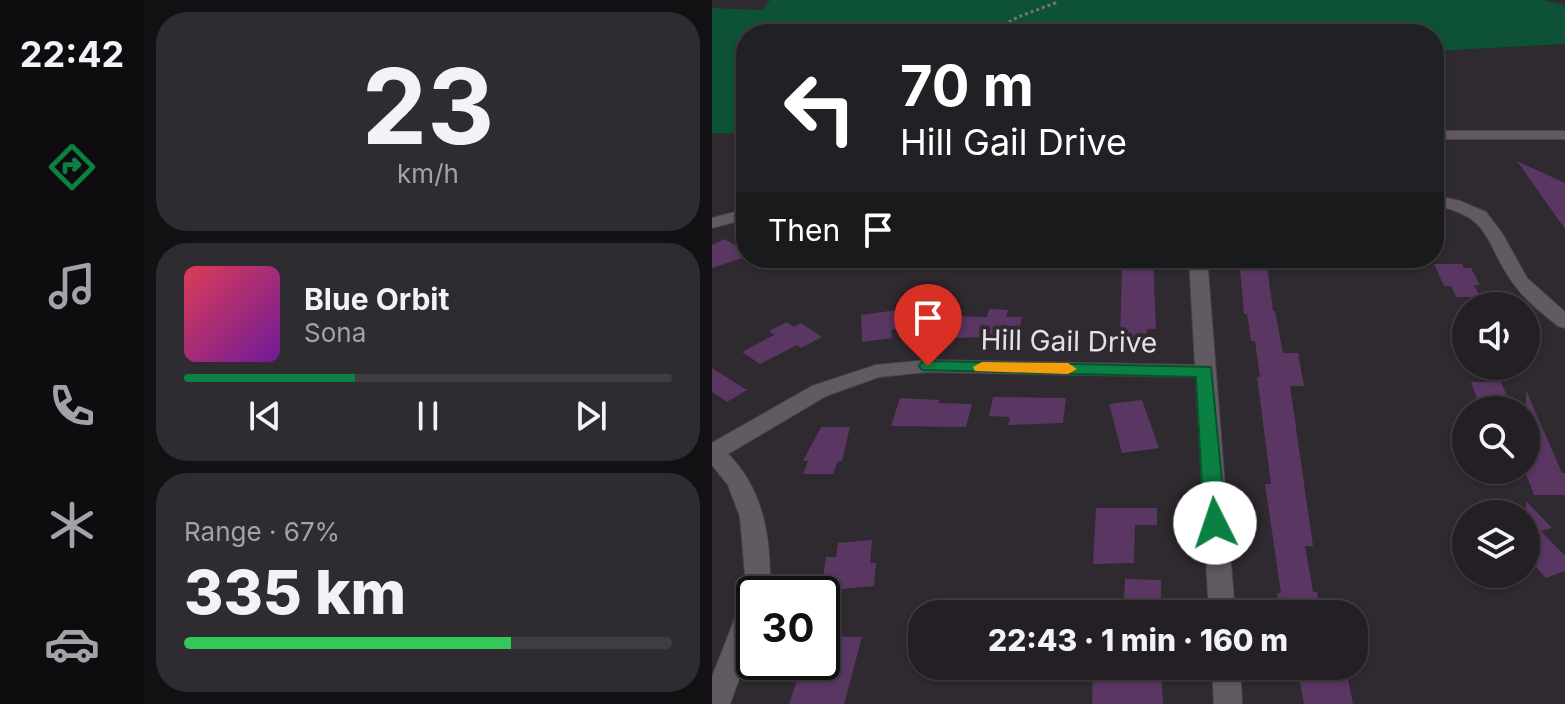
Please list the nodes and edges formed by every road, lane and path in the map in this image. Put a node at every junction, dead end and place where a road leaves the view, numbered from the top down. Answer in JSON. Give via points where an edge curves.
{"nodes":[{"id":1,"x":1054,"y":0,"type":"edge"},
{"id":2,"x":1006,"y":24,"type":"edge"},
{"id":3,"x":1444,"y":135,"type":"edge"},
{"id":4,"x":1565,"y":135,"type":"edge"},
{"id":5,"x":1444,"y":201,"type":"edge"},
{"id":6,"x":736,"y":217,"type":"edge"},
{"id":7,"x":712,"y":223,"type":"edge"},
{"id":8,"x":1199,"y":268,"type":"edge"},
{"id":9,"x":1565,"y":322,"type":"edge"},
{"id":10,"x":1205,"y":371,"type":"junction"},
{"id":11,"x":712,"y":453,"type":"edge"},
{"id":12,"x":757,"y":576,"type":"edge"},
{"id":13,"x":1221,"y":600,"type":"edge"},
{"id":14,"x":736,"y":650,"type":"edge"},
{"id":15,"x":1227,"y":680,"type":"edge"},
{"id":16,"x":716,"y":704,"type":"edge"},
{"id":17,"x":1228,"y":704,"type":"edge"}],
"edges":[{"from":1,"to":2,"type":"path"},
{"from":3,"to":4,"type":"street"},
{"from":5,"to":9,"type":"street","via":[[1474,204],[1530,294]]},
{"from":6,"to":7,"type":"street"},
{"from":8,"to":10,"type":"street"},
{"from":10,"to":11,"type":"street","name":"Hill Gail Drive","via":[[928,366],[876,371],[819,391]]},
{"from":10,"to":13,"type":"street"},
{"from":11,"to":12,"type":"street","via":[[744,491],[755,518]]},
{"from":14,"to":16,"type":"street"},
{"from":15,"to":17,"type":"street"}]}
